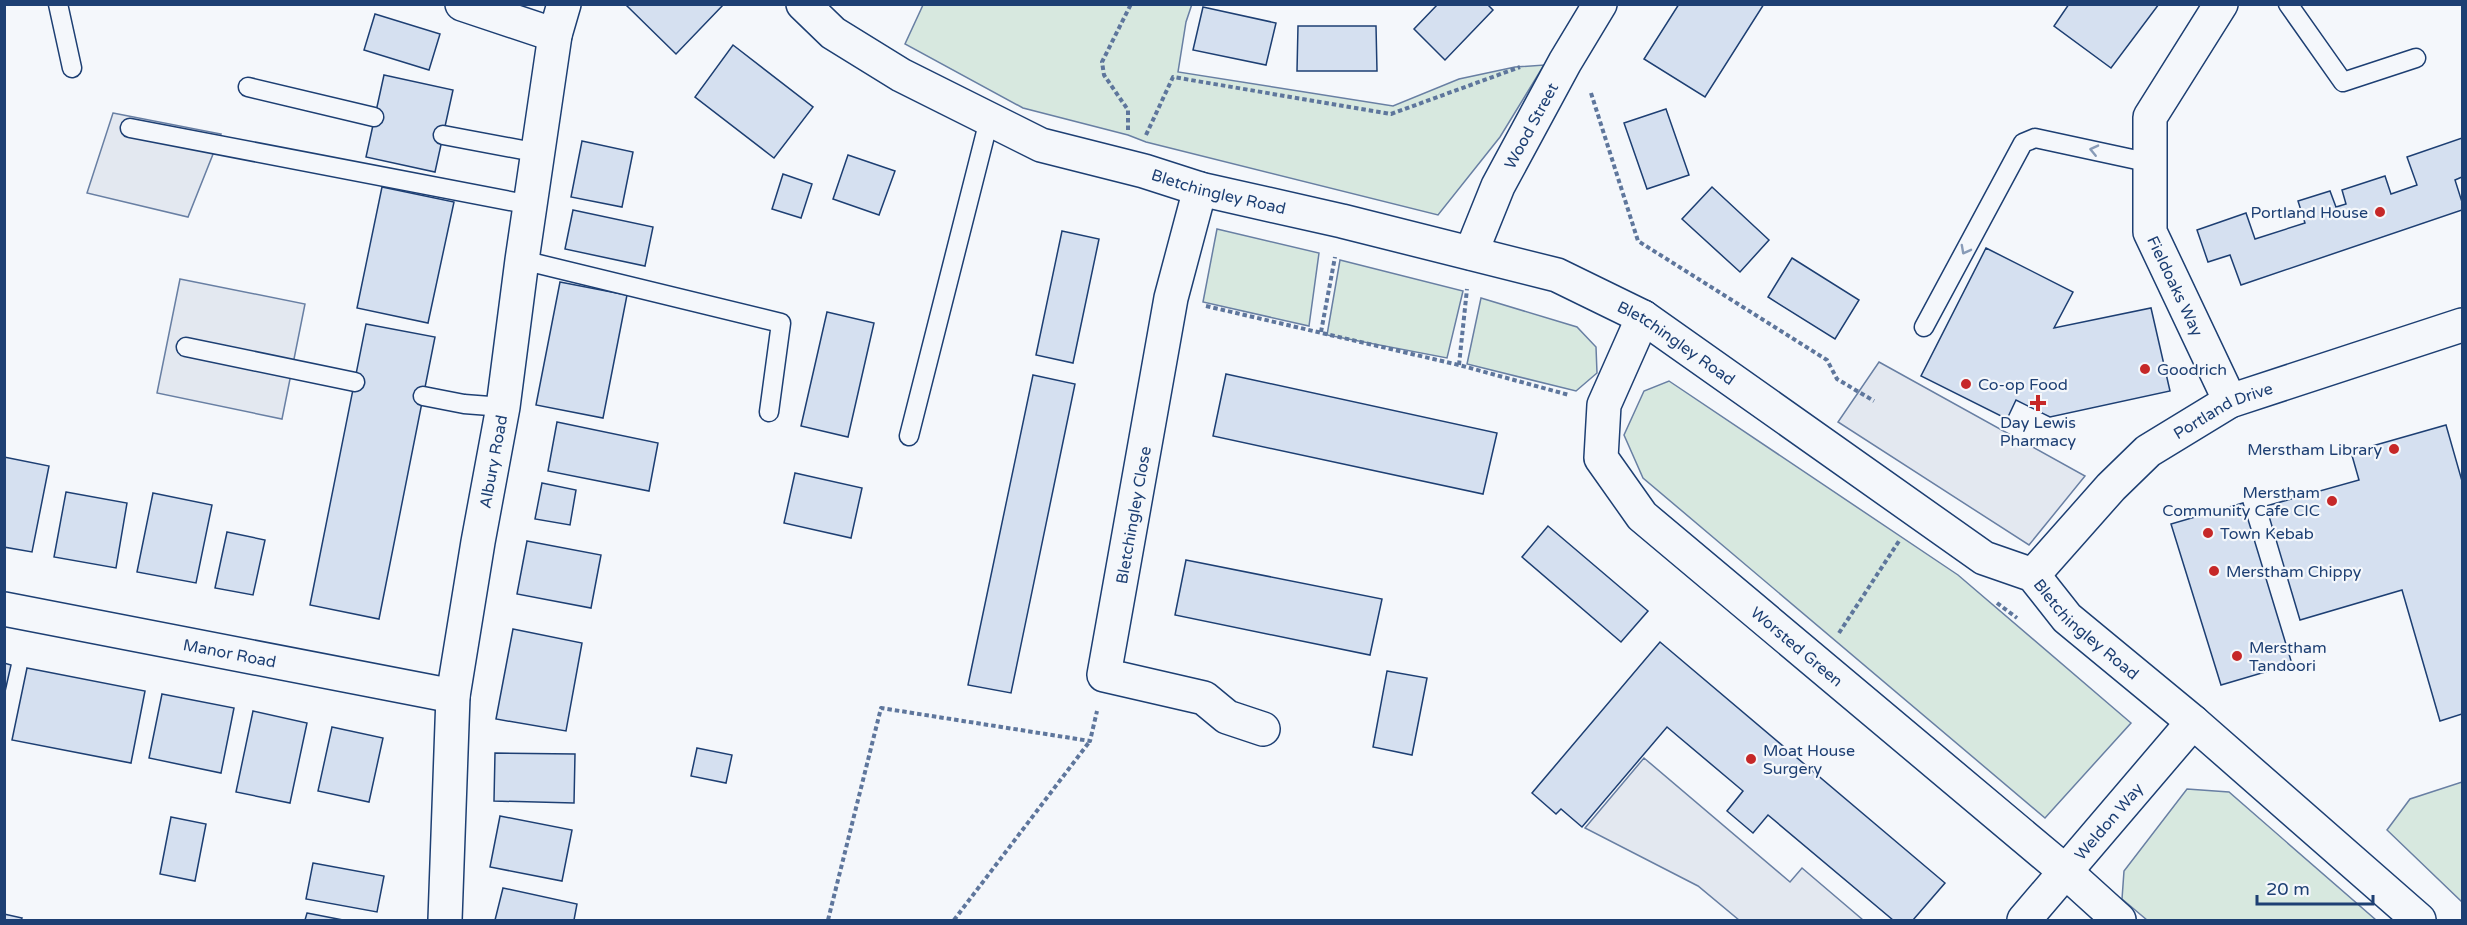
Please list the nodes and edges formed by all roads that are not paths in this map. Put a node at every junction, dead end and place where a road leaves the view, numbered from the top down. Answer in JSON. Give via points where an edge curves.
{"nodes":[{"id":1,"x":58,"y":4,"type":"edge"},
{"id":2,"x":462,"y":4,"type":"edge"},
{"id":3,"x":564,"y":4,"type":"edge"},
{"id":4,"x":803,"y":4,"type":"edge"},
{"id":5,"x":1600,"y":4,"type":"edge"},
{"id":6,"x":2221,"y":4,"type":"edge"},
{"id":7,"x":2288,"y":4,"type":"edge"},
{"id":8,"x":555,"y":35,"type":"junction"},
{"id":9,"x":2416,"y":58,"type":"dead end"},
{"id":10,"x":72,"y":68,"type":"dead end"},
{"id":11,"x":248,"y":87,"type":"dead end"},
{"id":12,"x":374,"y":117,"type":"dead end"},
{"id":13,"x":989,"y":120,"type":"junction"},
{"id":14,"x":130,"y":128,"type":"dead end"},
{"id":15,"x":443,"y":135,"type":"dead end"},
{"id":16,"x":539,"y":153,"type":"junction"},
{"id":17,"x":2151,"y":163,"type":"junction"},
{"id":18,"x":1200,"y":189,"type":"junction"},
{"id":19,"x":531,"y":205,"type":"junction"},
{"id":20,"x":1471,"y":253,"type":"junction"},
{"id":21,"x":522,"y":260,"type":"junction"},
{"id":22,"x":1643,"y":317,"type":"junction"},
{"id":23,"x":2463,"y":326,"type":"edge"},
{"id":24,"x":1924,"y":327,"type":"dead end"},
{"id":25,"x":186,"y":347,"type":"dead end"},
{"id":26,"x":355,"y":382,"type":"dead end"},
{"id":27,"x":423,"y":396,"type":"dead end"},
{"id":28,"x":2230,"y":401,"type":"junction"},
{"id":29,"x":503,"y":407,"type":"junction"},
{"id":30,"x":769,"y":412,"type":"dead end"},
{"id":31,"x":909,"y":436,"type":"dead end"},
{"id":32,"x":2033,"y":575,"type":"junction"},
{"id":33,"x":4,"y":609,"type":"edge"},
{"id":34,"x":453,"y":696,"type":"junction"},
{"id":35,"x":2193,"y":722,"type":"junction"},
{"id":36,"x":1263,"y":729,"type":"dead end"},
{"id":37,"x":2066,"y":872,"type":"junction"},
{"id":38,"x":445,"y":921,"type":"edge"},
{"id":39,"x":2024,"y":921,"type":"edge"},
{"id":40,"x":2119,"y":921,"type":"edge"},
{"id":41,"x":2419,"y":921,"type":"edge"}],
"edges":[{"from":1,"to":10,"type":"lane"},
{"from":2,"to":8,"type":"street"},
{"from":3,"to":8,"type":"street","name":"Albury Road"},
{"from":4,"to":13,"type":"street","name":"Bletchingley Road","via":[[833,33]]},
{"from":5,"to":20,"type":"street","name":"Wood Street","via":[[1498,186]]},
{"from":6,"to":17,"type":"street","name":"Fieldoaks Way","via":[[2150,117]]},
{"from":7,"to":9,"type":"lane","via":[[2343,82]]},
{"from":8,"to":16,"type":"street","name":"Albury Road"},
{"from":11,"to":12,"type":"lane"},
{"from":13,"to":18,"type":"street","name":"Bletchingley Road","via":[[1041,145]]},
{"from":13,"to":31,"type":"lane"},
{"from":14,"to":19,"type":"lane"},
{"from":15,"to":16,"type":"lane"},
{"from":16,"to":19,"type":"street","name":"Albury Road"},
{"from":17,"to":24,"type":"lane","one_way":true,"via":[[2035,138],[2024,143]]},
{"from":17,"to":28,"type":"street","name":"Fieldoaks Way","via":[[2150,232]]},
{"from":18,"to":20,"type":"street","name":"Bletchingley Road"},
{"from":18,"to":36,"type":"street","name":"Bletchingley Close","via":[[1171,298],[1104,675],[1204,698],[1227,717]]},
{"from":19,"to":21,"type":"street","name":"Albury Road"},
{"from":20,"to":22,"type":"street","name":"Bletchingley Road","via":[[1557,275]]},
{"from":21,"to":29,"type":"street","name":"Albury Road"},
{"from":21,"to":30,"type":"lane","via":[[781,323]]},
{"from":22,"to":32,"type":"street","name":"Bletchingley Road","via":[[1984,558]]},
{"from":22,"to":37,"type":"street","name":"Worsted Green","via":[[1604,405],[1601,458],[1642,516]]},
{"from":23,"to":28,"type":"street","name":"Portland Drive"},
{"from":25,"to":26,"type":"lane"},
{"from":27,"to":29,"type":"lane"},
{"from":28,"to":32,"type":"street","name":"Portland Drive","via":[[2148,451]]},
{"from":29,"to":34,"type":"street","name":"Albury Road"},
{"from":32,"to":35,"type":"street","name":"Bletchingley Road","via":[[2067,618]]},
{"from":33,"to":34,"type":"street","name":"Manor Road"},
{"from":34,"to":38,"type":"street","name":"Albury Road"},
{"from":35,"to":37,"type":"street","name":"Weldon Way"},
{"from":35,"to":41,"type":"street","name":"Bletchingley Road"},
{"from":37,"to":39,"type":"street","name":"Weldon Way"},
{"from":37,"to":40,"type":"street","name":"Worsted Green"}]}
